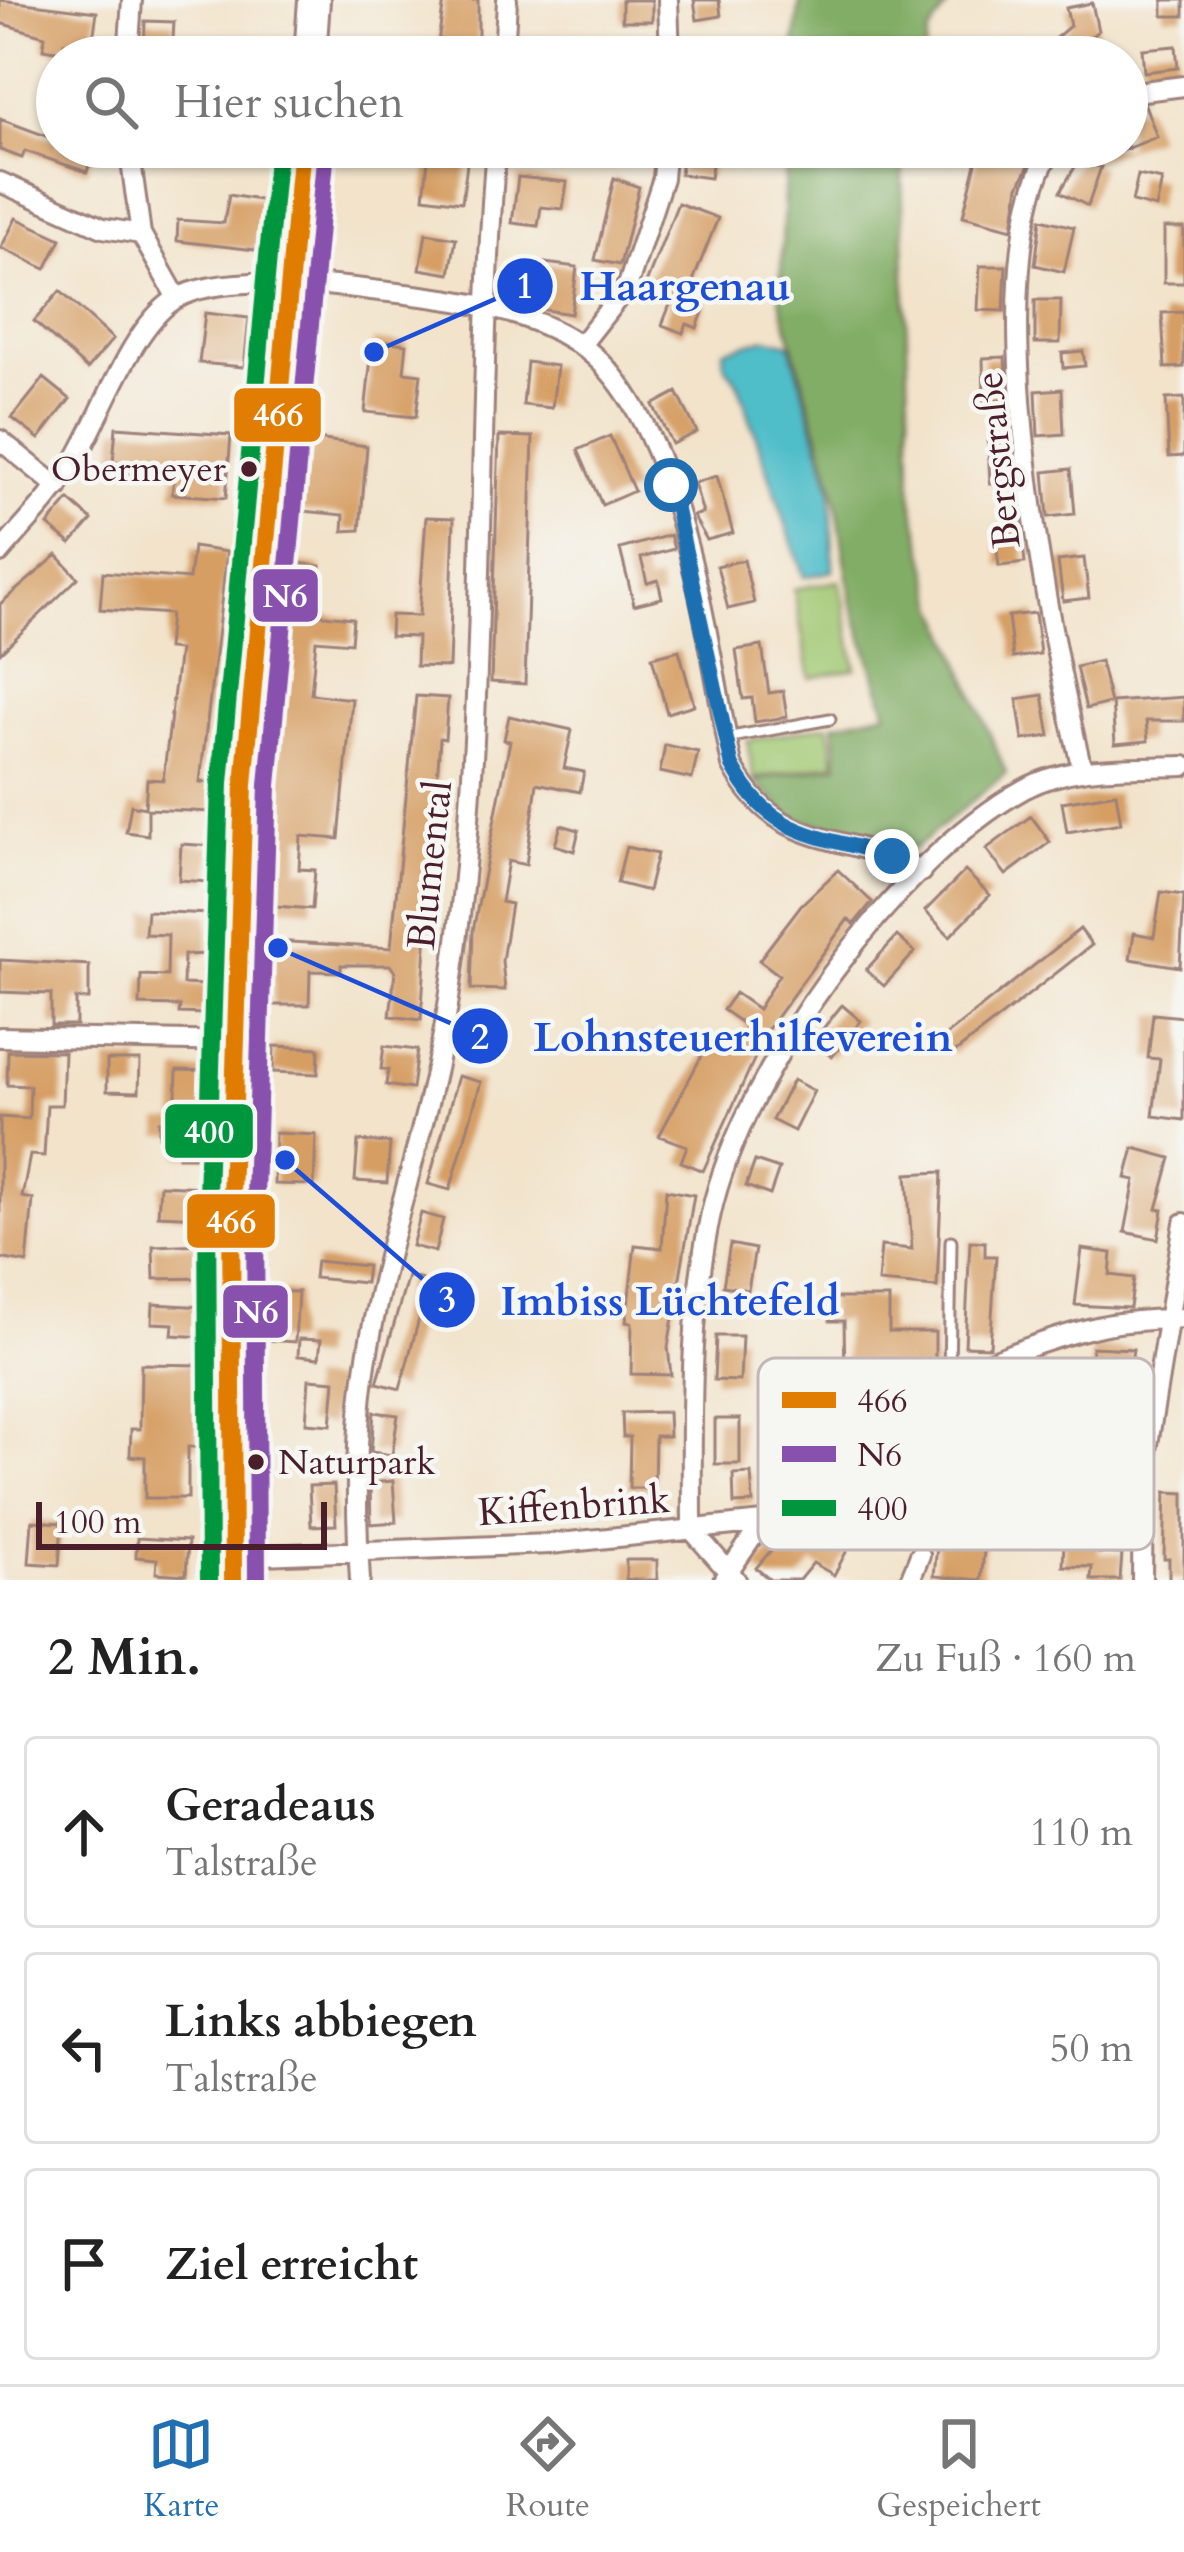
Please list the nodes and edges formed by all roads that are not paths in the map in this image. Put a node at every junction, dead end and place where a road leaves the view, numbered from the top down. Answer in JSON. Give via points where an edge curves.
{"nodes":[{"id":1,"x":132,"y":0,"type":"edge"},
{"id":2,"x":314,"y":0,"type":"edge"},
{"id":3,"x":507,"y":0,"type":"edge"},
{"id":4,"x":668,"y":0,"type":"edge"},
{"id":5,"x":129,"y":36,"type":"edge"},
{"id":6,"x":311,"y":36,"type":"edge"},
{"id":7,"x":505,"y":36,"type":"edge"},
{"id":8,"x":669,"y":36,"type":"edge"},
{"id":9,"x":1184,"y":86,"type":"edge"},
{"id":10,"x":1148,"y":91,"type":"edge"},
{"id":11,"x":132,"y":168,"type":"edge"},
{"id":12,"x":300,"y":168,"type":"edge"},
{"id":13,"x":494,"y":168,"type":"edge"},
{"id":14,"x":664,"y":168,"type":"edge"},
{"id":15,"x":1046,"y":168,"type":"edge"},
{"id":16,"x":0,"y":182,"type":"edge"},
{"id":17,"x":141,"y":234,"type":"junction"},
{"id":18,"x":291,"y":280,"type":"junction"},
{"id":19,"x":177,"y":298,"type":"junction"},
{"id":20,"x":483,"y":304,"type":"junction"},
{"id":21,"x":581,"y":345,"type":"junction"},
{"id":22,"x":0,"y":440,"type":"edge"},
{"id":23,"x":58,"y":487,"type":"junction"},
{"id":24,"x":0,"y":553,"type":"edge"},
{"id":25,"x":830,"y":719,"type":"dead end"},
{"id":26,"x":726,"y":738,"type":"junction"},
{"id":27,"x":1184,"y":766,"type":"edge"},
{"id":28,"x":1082,"y":769,"type":"junction"},
{"id":29,"x":921,"y":872,"type":"junction"},
{"id":30,"x":0,"y":1037,"type":"edge"},
{"id":31,"x":237,"y":1042,"type":"junction"},
{"id":32,"x":1184,"y":1223,"type":"edge"},
{"id":33,"x":952,"y":1241,"type":"dead end"},
{"id":34,"x":1176,"y":1319,"type":"edge"},
{"id":35,"x":950,"y":1358,"type":"edge"},
{"id":36,"x":1013,"y":1358,"type":"edge"},
{"id":37,"x":1154,"y":1423,"type":"edge"},
{"id":38,"x":758,"y":1523,"type":"edge"},
{"id":39,"x":692,"y":1530,"type":"junction"},
{"id":40,"x":758,"y":1530,"type":"edge"},
{"id":41,"x":1142,"y":1550,"type":"edge"},
{"id":42,"x":358,"y":1551,"type":"junction"},
{"id":43,"x":920,"y":1555,"type":"dead end"},
{"id":44,"x":233,"y":1568,"type":"edge"},
{"id":45,"x":730,"y":1578,"type":"edge"},
{"id":46,"x":360,"y":1580,"type":"edge"},
{"id":47,"x":910,"y":1580,"type":"edge"},
{"id":48,"x":1142,"y":1580,"type":"edge"}],
"edges":[{"from":1,"to":5,"type":"street"},
{"from":2,"to":6,"type":"main road"},
{"from":3,"to":7,"type":"street"},
{"from":4,"to":8,"type":"street"},
{"from":9,"to":10,"type":"street"},
{"from":11,"to":17,"type":"street"},
{"from":12,"to":18,"type":"main road"},
{"from":13,"to":20,"type":"street","name":"Blumental"},
{"from":14,"to":21,"type":"street","via":[[628,285]]},
{"from":15,"to":28,"type":"street","name":"Bergstraße","via":[[1018,252],[1021,397],[1049,633]]},
{"from":16,"to":17,"type":"street","via":[[103,228]]},
{"from":17,"to":19,"type":"street"},
{"from":18,"to":19,"type":"street"},
{"from":18,"to":20,"type":"street"},
{"from":18,"to":31,"type":"main road","via":[[254,628]]},
{"from":19,"to":23,"type":"street","via":[[142,319]]},
{"from":20,"to":21,"type":"street"},
{"from":20,"to":42,"type":"street","name":"Blumental","via":[[476,749],[449,999],[367,1359],[356,1449]]},
{"from":21,"to":26,"type":"street","via":[[648,430],[671,485]]},
{"from":22,"to":23,"type":"street"},
{"from":23,"to":24,"type":"street"},
{"from":25,"to":26,"type":"lane"},
{"from":26,"to":29,"type":"street","via":[[748,796],[778,824]]},
{"from":27,"to":28,"type":"street","name":"Kiffenbrink"},
{"from":28,"to":29,"type":"street","name":"Kiffenbrink","via":[[1026,788]]},
{"from":29,"to":39,"type":"street","name":"Kiffenbrink","via":[[801,1016],[765,1072],[728,1156],[695,1310]]},
{"from":30,"to":31,"type":"street"},
{"from":31,"to":44,"type":"main road"},
{"from":32,"to":34,"type":"street"},
{"from":33,"to":35,"type":"lane"},
{"from":34,"to":36,"type":"street","via":[[1082,1331]]},
{"from":34,"to":37,"type":"street"},
{"from":38,"to":39,"type":"street"},
{"from":39,"to":42,"type":"street","name":"Kiffenbrink"},
{"from":39,"to":45,"type":"street"},
{"from":40,"to":45,"type":"street"},
{"from":41,"to":48,"type":"street"},
{"from":42,"to":44,"type":"street","name":"Kiffenbrink"},
{"from":42,"to":46,"type":"street","name":"Blumental"},
{"from":43,"to":47,"type":"street"}]}
